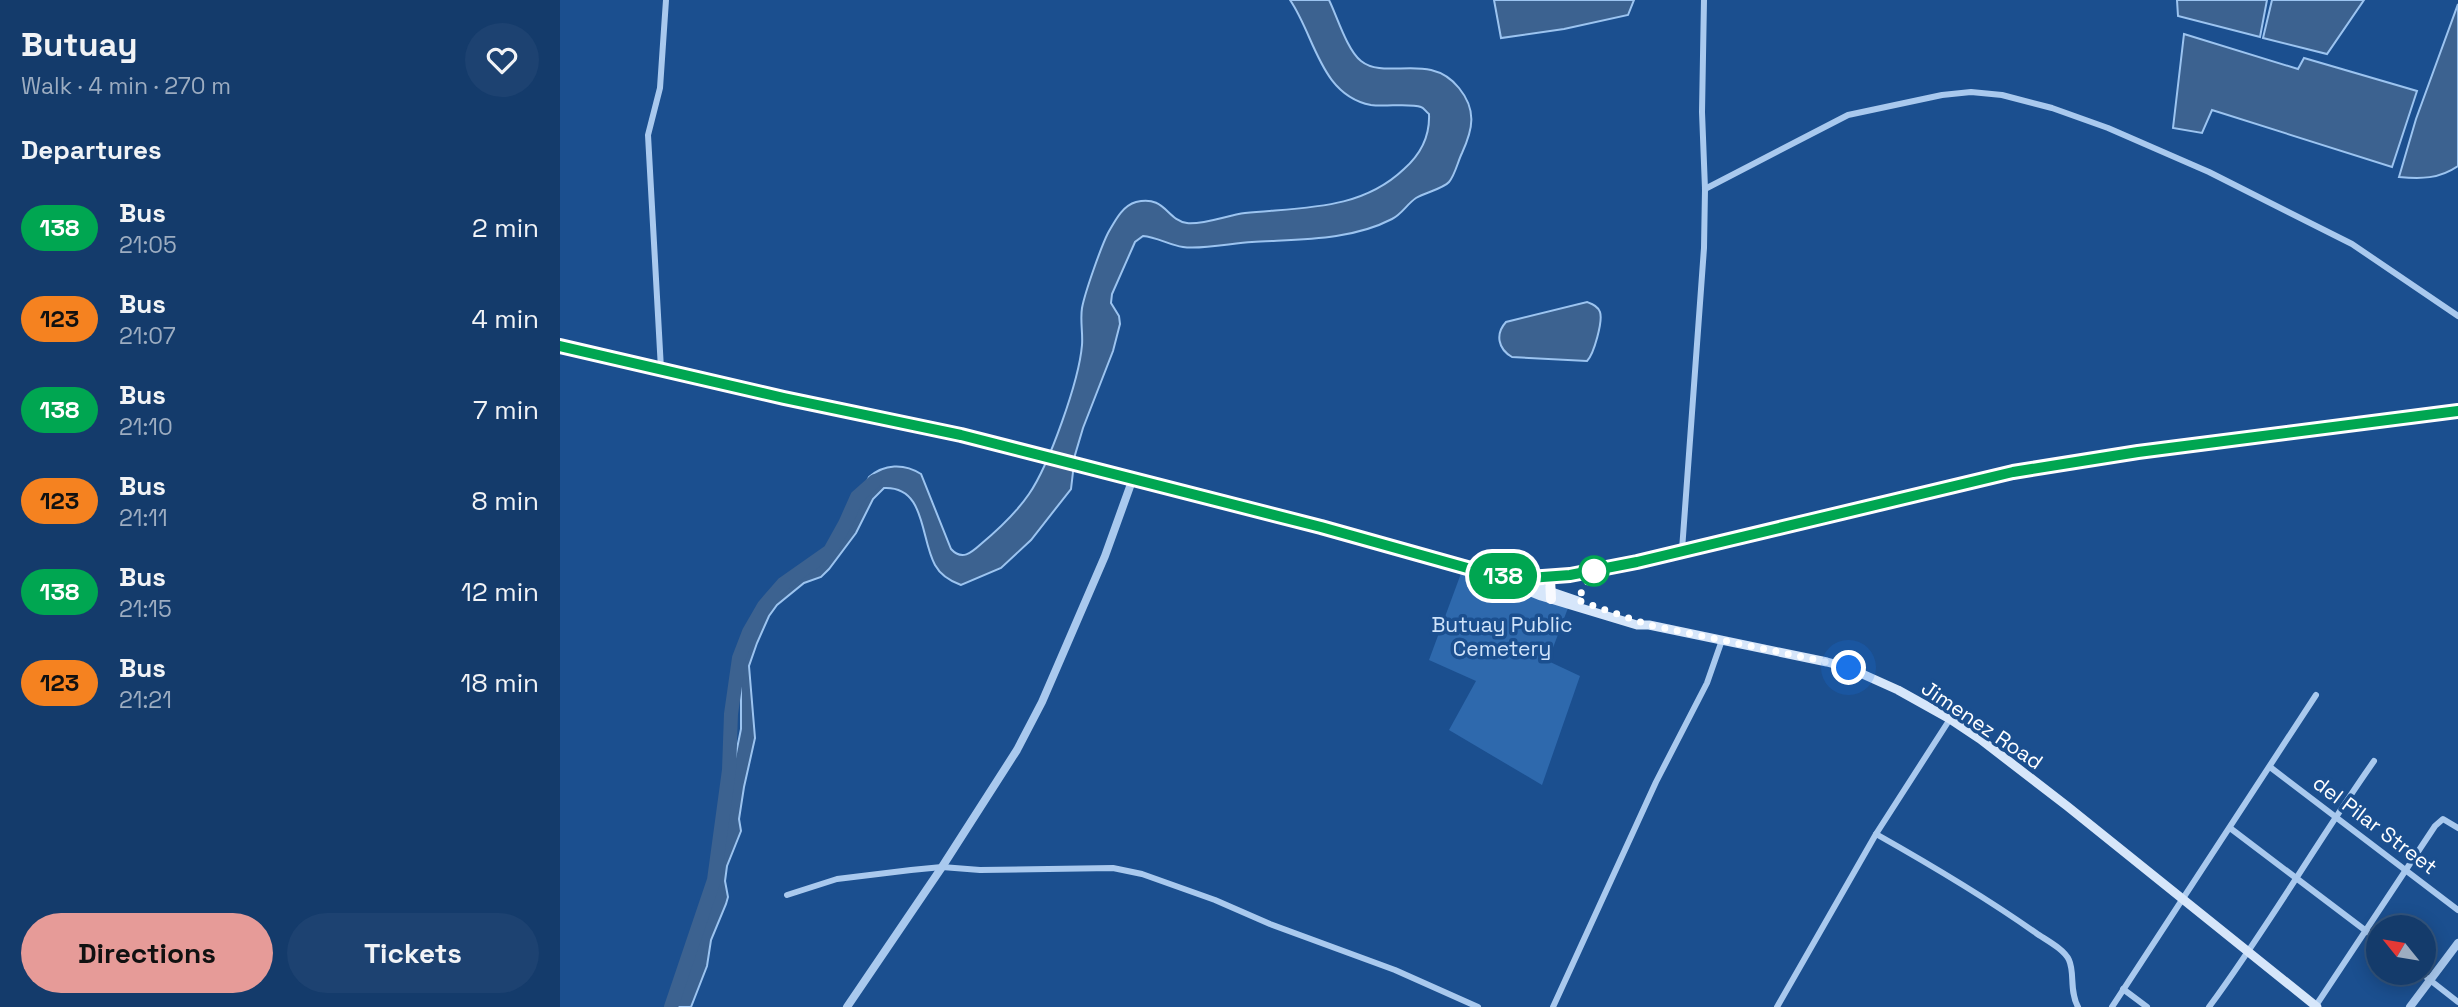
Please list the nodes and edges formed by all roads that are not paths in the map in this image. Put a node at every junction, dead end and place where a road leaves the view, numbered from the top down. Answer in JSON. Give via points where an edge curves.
{"nodes":[{"id":1,"x":666,"y":0,"type":"edge"},
{"id":2,"x":1704,"y":0,"type":"edge"},
{"id":3,"x":1705,"y":189,"type":"junction"},
{"id":4,"x":2458,"y":316,"type":"edge"},
{"id":5,"x":560,"y":346,"type":"edge"},
{"id":6,"x":661,"y":369,"type":"junction"},
{"id":7,"x":2458,"y":411,"type":"edge"},
{"id":8,"x":1132,"y":481,"type":"junction"},
{"id":9,"x":1682,"y":550,"type":"junction"},
{"id":10,"x":1478,"y":571,"type":"junction"},
{"id":11,"x":1507,"y":577,"type":"junction"},
{"id":12,"x":1550,"y":578,"type":"junction"},
{"id":13,"x":1551,"y":595,"type":"junction"},
{"id":14,"x":1722,"y":640,"type":"junction"},
{"id":15,"x":2316,"y":695,"type":"dead end"},
{"id":16,"x":1950,"y":719,"type":"junction"},
{"id":17,"x":2374,"y":761,"type":"dead end"},
{"id":18,"x":2270,"y":767,"type":"junction"},
{"id":19,"x":2335,"y":817,"type":"junction"},
{"id":20,"x":2230,"y":828,"type":"junction"},
{"id":21,"x":2458,"y":828,"type":"edge"},
{"id":22,"x":1877,"y":834,"type":"junction"},
{"id":23,"x":942,"y":867,"type":"junction"},
{"id":24,"x":2405,"y":870,"type":"junction"},
{"id":25,"x":2297,"y":876,"type":"junction"},
{"id":26,"x":787,"y":895,"type":"dead end"},
{"id":27,"x":2182,"y":900,"type":"junction"},
{"id":28,"x":2458,"y":910,"type":"edge"},
{"id":29,"x":2365,"y":930,"type":"junction"},
{"id":30,"x":2458,"y":943,"type":"edge"},
{"id":31,"x":2249,"y":953,"type":"junction"},
{"id":32,"x":2436,"y":972,"type":"edge"},
{"id":33,"x":2426,"y":985,"type":"edge"},
{"id":34,"x":2436,"y":985,"type":"edge"},
{"id":35,"x":2123,"y":989,"type":"junction"},
{"id":36,"x":2458,"y":1002,"type":"edge"},
{"id":37,"x":847,"y":1007,"type":"edge"},
{"id":38,"x":1478,"y":1007,"type":"edge"},
{"id":39,"x":1553,"y":1007,"type":"edge"},
{"id":40,"x":1777,"y":1007,"type":"edge"},
{"id":41,"x":2078,"y":1007,"type":"edge"},
{"id":42,"x":2112,"y":1007,"type":"edge"},
{"id":43,"x":2147,"y":1007,"type":"edge"},
{"id":44,"x":2209,"y":1007,"type":"edge"},
{"id":45,"x":2316,"y":1007,"type":"edge"},
{"id":46,"x":2410,"y":1007,"type":"edge"}],
"edges":[{"from":1,"to":6,"type":"street","via":[[660,88],[648,135]]},
{"from":2,"to":3,"type":"street"},
{"from":3,"to":4,"type":"street","via":[[1848,115],[1942,95],[2002,96],[2108,128],[2209,172],[2352,243]]},
{"from":3,"to":9,"type":"street"},
{"from":5,"to":6,"type":"highway"},
{"from":6,"to":8,"type":"highway","via":[[1032,452]]},
{"from":7,"to":9,"type":"highway","via":[[2013,472]]},
{"from":8,"to":10,"type":"highway"},
{"from":8,"to":23,"type":"street","via":[[1042,702]]},
{"from":9,"to":12,"type":"highway"},
{"from":10,"to":11,"type":"highway"},
{"from":10,"to":13,"type":"main road","name":"Jimenez Road"},
{"from":11,"to":12,"type":"highway"},
{"from":11,"to":13,"type":"main road","name":"Jimenez Road"},
{"from":12,"to":13,"type":"highway"},
{"from":13,"to":14,"type":"main road","name":"Jimenez Road","via":[[1649,625]]},
{"from":14,"to":16,"type":"main road","name":"Jimenez Road","via":[[1849,668]]},
{"from":14,"to":39,"type":"street","via":[[1707,683],[1656,782]]},
{"from":15,"to":18,"type":"street"},
{"from":16,"to":22,"type":"street"},
{"from":16,"to":27,"type":"main road","name":"Jimenez Road"},
{"from":17,"to":19,"type":"street"},
{"from":18,"to":19,"type":"street","name":"del Pilar Street"},
{"from":18,"to":20,"type":"street"},
{"from":19,"to":24,"type":"street","name":"del Pilar Street"},
{"from":19,"to":25,"type":"street"},
{"from":20,"to":25,"type":"street"},
{"from":20,"to":27,"type":"street"},
{"from":21,"to":24,"type":"street","via":[[2443,819],[2435,825]]},
{"from":22,"to":40,"type":"street"},
{"from":22,"to":41,"type":"street","via":[[2054,945],[2070,963],[2072,994]]},
{"from":23,"to":26,"type":"street","via":[[837,879]]},
{"from":23,"to":37,"type":"street"},
{"from":23,"to":38,"type":"street","via":[[1113,868],[1143,874],[1395,970]]},
{"from":24,"to":28,"type":"street","name":"del Pilar Street"},
{"from":24,"to":29,"type":"street"},
{"from":25,"to":29,"type":"street"},
{"from":25,"to":31,"type":"street"},
{"from":27,"to":31,"type":"main road","name":"Jimenez Road"},
{"from":27,"to":35,"type":"street"},
{"from":29,"to":45,"type":"street"},
{"from":30,"to":32,"type":"street"},
{"from":31,"to":44,"type":"street"},
{"from":31,"to":45,"type":"main road","name":"Jimenez Road"},
{"from":33,"to":46,"type":"street"},
{"from":34,"to":36,"type":"street"},
{"from":35,"to":42,"type":"street"},
{"from":35,"to":43,"type":"street"}]}
